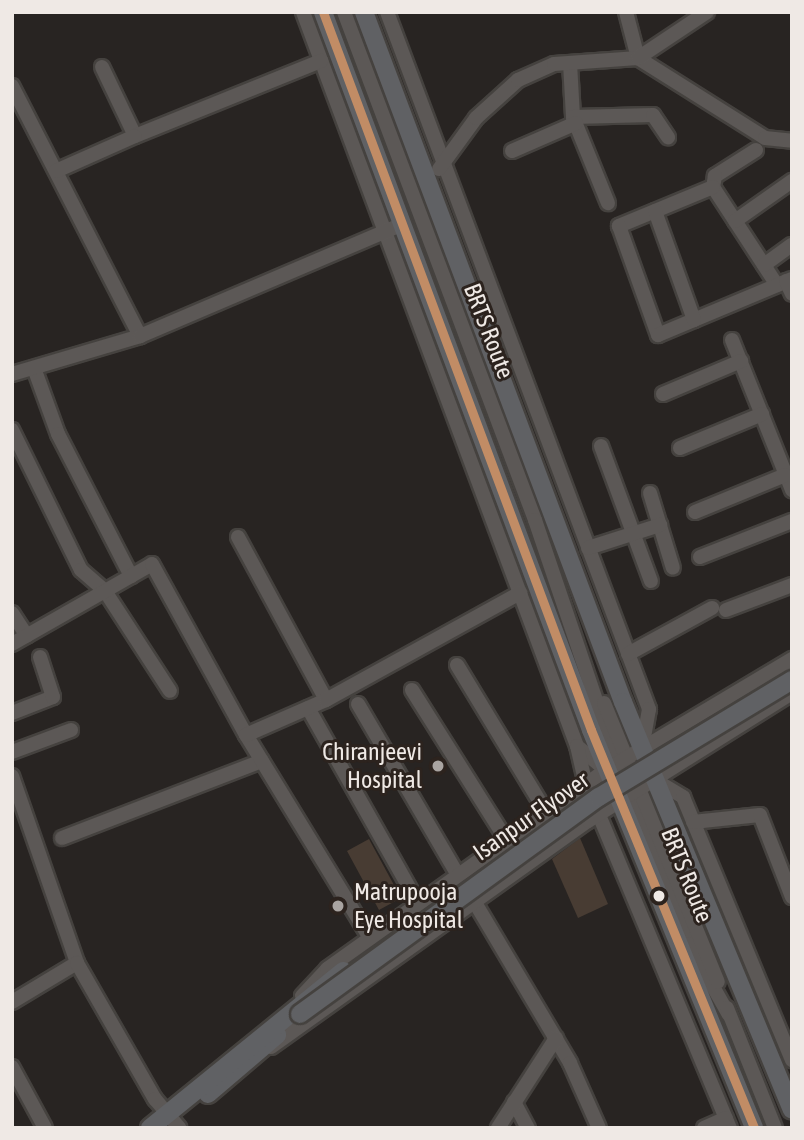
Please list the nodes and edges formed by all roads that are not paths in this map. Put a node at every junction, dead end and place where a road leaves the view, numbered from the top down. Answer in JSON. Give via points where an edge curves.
{"nodes":[{"id":1,"x":303,"y":12,"type":"edge"},
{"id":2,"x":323,"y":12,"type":"edge"},
{"id":3,"x":344,"y":12,"type":"edge"},
{"id":4,"x":364,"y":12,"type":"edge"},
{"id":5,"x":387,"y":12,"type":"edge"},
{"id":6,"x":626,"y":12,"type":"edge"},
{"id":7,"x":708,"y":12,"type":"edge"},
{"id":8,"x":638,"y":58,"type":"junction"},
{"id":9,"x":321,"y":61,"type":"junction"},
{"id":10,"x":570,"y":63,"type":"junction"},
{"id":11,"x":102,"y":67,"type":"dead end"},
{"id":12,"x":413,"y":84,"type":"junction"},
{"id":13,"x":12,"y":86,"type":"edge"},
{"id":14,"x":392,"y":91,"type":"junction"},
{"id":15,"x":575,"y":120,"type":"junction"},
{"id":16,"x":135,"y":136,"type":"junction"},
{"id":17,"x":668,"y":137,"type":"dead end"},
{"id":18,"x":792,"y":141,"type":"edge"},
{"id":19,"x":757,"y":150,"type":"dead end"},
{"id":20,"x":512,"y":151,"type":"dead end"},
{"id":21,"x":442,"y":164,"type":"junction"},
{"id":22,"x":56,"y":171,"type":"junction"},
{"id":23,"x":792,"y":181,"type":"edge"},
{"id":24,"x":713,"y":187,"type":"junction"},
{"id":25,"x":428,"y":189,"type":"junction"},
{"id":26,"x":608,"y":203,"type":"dead end"},
{"id":27,"x":654,"y":211,"type":"junction"},
{"id":28,"x":735,"y":221,"type":"junction"},
{"id":29,"x":402,"y":224,"type":"junction"},
{"id":30,"x":385,"y":232,"type":"junction"},
{"id":31,"x":792,"y":245,"type":"edge"},
{"id":32,"x":764,"y":265,"type":"junction"},
{"id":33,"x":787,"y":285,"type":"edge"},
{"id":34,"x":496,"y":307,"type":"junction"},
{"id":35,"x":476,"y":317,"type":"junction"},
{"id":36,"x":694,"y":320,"type":"junction"},
{"id":37,"x":140,"y":335,"type":"junction"},
{"id":38,"x":732,"y":340,"type":"dead end"},
{"id":39,"x":741,"y":361,"type":"junction"},
{"id":40,"x":34,"y":368,"type":"junction"},
{"id":41,"x":12,"y":374,"type":"edge"},
{"id":42,"x":663,"y":394,"type":"dead end"},
{"id":43,"x":762,"y":414,"type":"junction"},
{"id":44,"x":12,"y":430,"type":"edge"},
{"id":45,"x":601,"y":446,"type":"dead end"},
{"id":46,"x":680,"y":448,"type":"dead end"},
{"id":47,"x":785,"y":475,"type":"junction"},
{"id":48,"x":792,"y":490,"type":"edge"},
{"id":49,"x":650,"y":493,"type":"dead end"},
{"id":50,"x":695,"y":512,"type":"dead end"},
{"id":51,"x":792,"y":521,"type":"edge"},
{"id":52,"x":660,"y":524,"type":"junction"},
{"id":53,"x":634,"y":532,"type":"junction"},
{"id":54,"x":238,"y":537,"type":"dead end"},
{"id":55,"x":588,"y":548,"type":"junction"},
{"id":56,"x":700,"y":557,"type":"dead end"},
{"id":57,"x":673,"y":568,"type":"dead end"},
{"id":58,"x":131,"y":576,"type":"junction"},
{"id":59,"x":651,"y":582,"type":"dead end"},
{"id":60,"x":792,"y":585,"type":"edge"},
{"id":61,"x":105,"y":591,"type":"junction"},
{"id":62,"x":520,"y":593,"type":"junction"},
{"id":63,"x":12,"y":613,"type":"edge"},
{"id":64,"x":27,"y":636,"type":"junction"},
{"id":65,"x":12,"y":644,"type":"edge"},
{"id":66,"x":628,"y":654,"type":"junction"},
{"id":67,"x":40,"y":657,"type":"dead end"},
{"id":68,"x":792,"y":659,"type":"edge"},
{"id":69,"x":457,"y":665,"type":"dead end"},
{"id":70,"x":792,"y":671,"type":"edge"},
{"id":71,"x":792,"y":680,"type":"edge"},
{"id":72,"x":412,"y":690,"type":"dead end"},
{"id":73,"x":170,"y":691,"type":"dead end"},
{"id":74,"x":792,"y":693,"type":"edge"},
{"id":75,"x":326,"y":700,"type":"junction"},
{"id":76,"x":358,"y":705,"type":"dead end"},
{"id":77,"x":308,"y":708,"type":"junction"},
{"id":78,"x":649,"y":709,"type":"junction"},
{"id":79,"x":12,"y":713,"type":"edge"},
{"id":80,"x":71,"y":730,"type":"dead end"},
{"id":81,"x":246,"y":735,"type":"junction"},
{"id":82,"x":660,"y":737,"type":"junction"},
{"id":83,"x":577,"y":746,"type":"junction"},
{"id":84,"x":12,"y":751,"type":"edge"},
{"id":85,"x":624,"y":759,"type":"junction"},
{"id":86,"x":262,"y":761,"type":"junction"},
{"id":87,"x":673,"y":769,"type":"junction"},
{"id":88,"x":12,"y":776,"type":"edge"},
{"id":89,"x":586,"y":784,"type":"junction"},
{"id":90,"x":637,"y":792,"type":"junction"},
{"id":91,"x":683,"y":797,"type":"junction"},
{"id":92,"x":546,"y":812,"type":"junction"},
{"id":93,"x":600,"y":814,"type":"junction"},
{"id":94,"x":693,"y":822,"type":"junction"},
{"id":95,"x":62,"y":838,"type":"dead end"},
{"id":96,"x":507,"y":841,"type":"junction"},
{"id":97,"x":458,"y":875,"type":"junction"},
{"id":98,"x":792,"y":897,"type":"edge"},
{"id":99,"x":474,"y":901,"type":"junction"},
{"id":100,"x":418,"y":903,"type":"junction"},
{"id":101,"x":370,"y":938,"type":"junction"},
{"id":102,"x":77,"y":963,"type":"junction"},
{"id":103,"x":12,"y":1002,"type":"edge"},
{"id":104,"x":296,"y":1011,"type":"junction"},
{"id":105,"x":556,"y":1038,"type":"junction"},
{"id":106,"x":792,"y":1060,"type":"edge"},
{"id":107,"x":246,"y":1063,"type":"junction"},
{"id":108,"x":12,"y":1067,"type":"edge"},
{"id":109,"x":514,"y":1102,"type":"junction"},
{"id":110,"x":792,"y":1109,"type":"edge"},
{"id":111,"x":172,"y":1123,"type":"edge"},
{"id":112,"x":728,"y":1123,"type":"edge"},
{"id":113,"x":45,"y":1128,"type":"edge"},
{"id":114,"x":150,"y":1128,"type":"edge"},
{"id":115,"x":498,"y":1128,"type":"edge"},
{"id":116,"x":528,"y":1128,"type":"edge"},
{"id":117,"x":599,"y":1128,"type":"edge"},
{"id":118,"x":705,"y":1128,"type":"edge"},
{"id":119,"x":754,"y":1128,"type":"edge"},
{"id":120,"x":775,"y":1128,"type":"edge"}],
"edges":[{"from":1,"to":9,"type":"street"},
{"from":2,"to":29,"type":"main road"},
{"from":3,"to":85,"type":"street","name":"BRTS Route"},
{"from":4,"to":14,"type":"main road"},
{"from":5,"to":12,"type":"street"},
{"from":6,"to":8,"type":"street"},
{"from":7,"to":8,"type":"street"},
{"from":8,"to":10,"type":"street"},
{"from":8,"to":18,"type":"street","via":[[765,138]]},
{"from":9,"to":16,"type":"street"},
{"from":9,"to":30,"type":"street"},
{"from":10,"to":15,"type":"street"},
{"from":10,"to":21,"type":"street","via":[[518,80],[476,118]]},
{"from":11,"to":16,"type":"street"},
{"from":12,"to":14,"type":"street"},
{"from":12,"to":21,"type":"street"},
{"from":13,"to":22,"type":"street"},
{"from":14,"to":25,"type":"main road"},
{"from":15,"to":17,"type":"street","via":[[653,116]]},
{"from":15,"to":20,"type":"street"},
{"from":15,"to":26,"type":"street"},
{"from":16,"to":22,"type":"street"},
{"from":19,"to":24,"type":"street","via":[[715,176]]},
{"from":21,"to":25,"type":"street"},
{"from":21,"to":34,"type":"street"},
{"from":22,"to":37,"type":"street"},
{"from":23,"to":28,"type":"street"},
{"from":24,"to":27,"type":"street"},
{"from":24,"to":28,"type":"street"},
{"from":25,"to":35,"type":"main road"},
{"from":27,"to":36,"type":"street"},
{"from":27,"to":36,"type":"street","via":[[620,226],[658,335]]},
{"from":28,"to":32,"type":"street"},
{"from":29,"to":30,"type":"street"},
{"from":29,"to":85,"type":"main road"},
{"from":30,"to":37,"type":"street"},
{"from":30,"to":62,"type":"street"},
{"from":31,"to":32,"type":"street"},
{"from":32,"to":33,"type":"street"},
{"from":33,"to":36,"type":"street"},
{"from":34,"to":35,"type":"street"},
{"from":34,"to":55,"type":"street"},
{"from":35,"to":85,"type":"main road"},
{"from":37,"to":40,"type":"street"},
{"from":38,"to":39,"type":"street"},
{"from":39,"to":42,"type":"street"},
{"from":39,"to":43,"type":"street"},
{"from":40,"to":41,"type":"street"},
{"from":40,"to":58,"type":"street","via":[[58,435]]},
{"from":43,"to":46,"type":"street"},
{"from":43,"to":47,"type":"street"},
{"from":44,"to":61,"type":"street","via":[[81,570]]},
{"from":45,"to":53,"type":"street"},
{"from":47,"to":48,"type":"street"},
{"from":47,"to":50,"type":"street"},
{"from":49,"to":52,"type":"street"},
{"from":51,"to":56,"type":"street"},
{"from":52,"to":53,"type":"street"},
{"from":52,"to":57,"type":"street"},
{"from":53,"to":55,"type":"street"},
{"from":53,"to":59,"type":"street"},
{"from":54,"to":75,"type":"street"},
{"from":55,"to":66,"type":"street"},
{"from":58,"to":61,"type":"street"},
{"from":58,"to":81,"type":"street","via":[[152,564]]},
{"from":60,"to":66,"type":"street","via":[[719,609]]},
{"from":61,"to":64,"type":"street"},
{"from":61,"to":73,"type":"street"},
{"from":62,"to":75,"type":"street"},
{"from":62,"to":83,"type":"street"},
{"from":63,"to":64,"type":"street"},
{"from":64,"to":65,"type":"street"},
{"from":66,"to":78,"type":"street"},
{"from":67,"to":79,"type":"street","via":[[53,697]]},
{"from":68,"to":82,"type":"street"},
{"from":69,"to":92,"type":"street"},
{"from":70,"to":104,"type":"main road","name":"Isanpur Flyover","via":[[595,791],[343,971]]},
{"from":71,"to":104,"type":"main road","name":"Isanpur Flyover","bridge":true,"via":[[599,797]]},
{"from":72,"to":96,"type":"street"},
{"from":74,"to":87,"type":"street"},
{"from":75,"to":77,"type":"street"},
{"from":76,"to":97,"type":"street"},
{"from":77,"to":81,"type":"street"},
{"from":77,"to":100,"type":"street"},
{"from":78,"to":82,"type":"street"},
{"from":78,"to":85,"type":"street"},
{"from":80,"to":84,"type":"street"},
{"from":81,"to":86,"type":"street"},
{"from":82,"to":85,"type":"street"},
{"from":82,"to":87,"type":"street"},
{"from":83,"to":85,"type":"street"},
{"from":83,"to":89,"type":"street"},
{"from":85,"to":89,"type":"street"},
{"from":85,"to":90,"type":"main road"},
{"from":85,"to":90,"type":"main road"},
{"from":86,"to":95,"type":"street"},
{"from":86,"to":101,"type":"street"},
{"from":87,"to":90,"type":"street"},
{"from":87,"to":91,"type":"street"},
{"from":88,"to":102,"type":"street"},
{"from":89,"to":92,"type":"street"},
{"from":89,"to":93,"type":"street"},
{"from":90,"to":91,"type":"street"},
{"from":90,"to":93,"type":"street"},
{"from":90,"to":110,"type":"main road"},
{"from":90,"to":119,"type":"main road"},
{"from":90,"to":120,"type":"street","name":"BRTS Route"},
{"from":91,"to":94,"type":"street"},
{"from":92,"to":96,"type":"street"},
{"from":93,"to":99,"type":"street"},
{"from":93,"to":112,"type":"street"},
{"from":94,"to":98,"type":"street","via":[[760,815]]},
{"from":94,"to":106,"type":"street"},
{"from":96,"to":97,"type":"street"},
{"from":97,"to":100,"type":"street"},
{"from":99,"to":105,"type":"street"},
{"from":99,"to":107,"type":"street"},
{"from":100,"to":101,"type":"street"},
{"from":101,"to":104,"type":"street","via":[[327,969]]},
{"from":102,"to":103,"type":"street"},
{"from":102,"to":111,"type":"street"},
{"from":104,"to":107,"type":"main road","name":"Isanpur Flyover"},
{"from":104,"to":111,"type":"main road"},
{"from":105,"to":109,"type":"street"},
{"from":105,"to":117,"type":"street"},
{"from":107,"to":111,"type":"main road","name":"Isanpur Flyover"},
{"from":108,"to":113,"type":"street"},
{"from":109,"to":115,"type":"street"},
{"from":109,"to":116,"type":"street"},
{"from":111,"to":114,"type":"main road"},
{"from":112,"to":118,"type":"street"}]}
